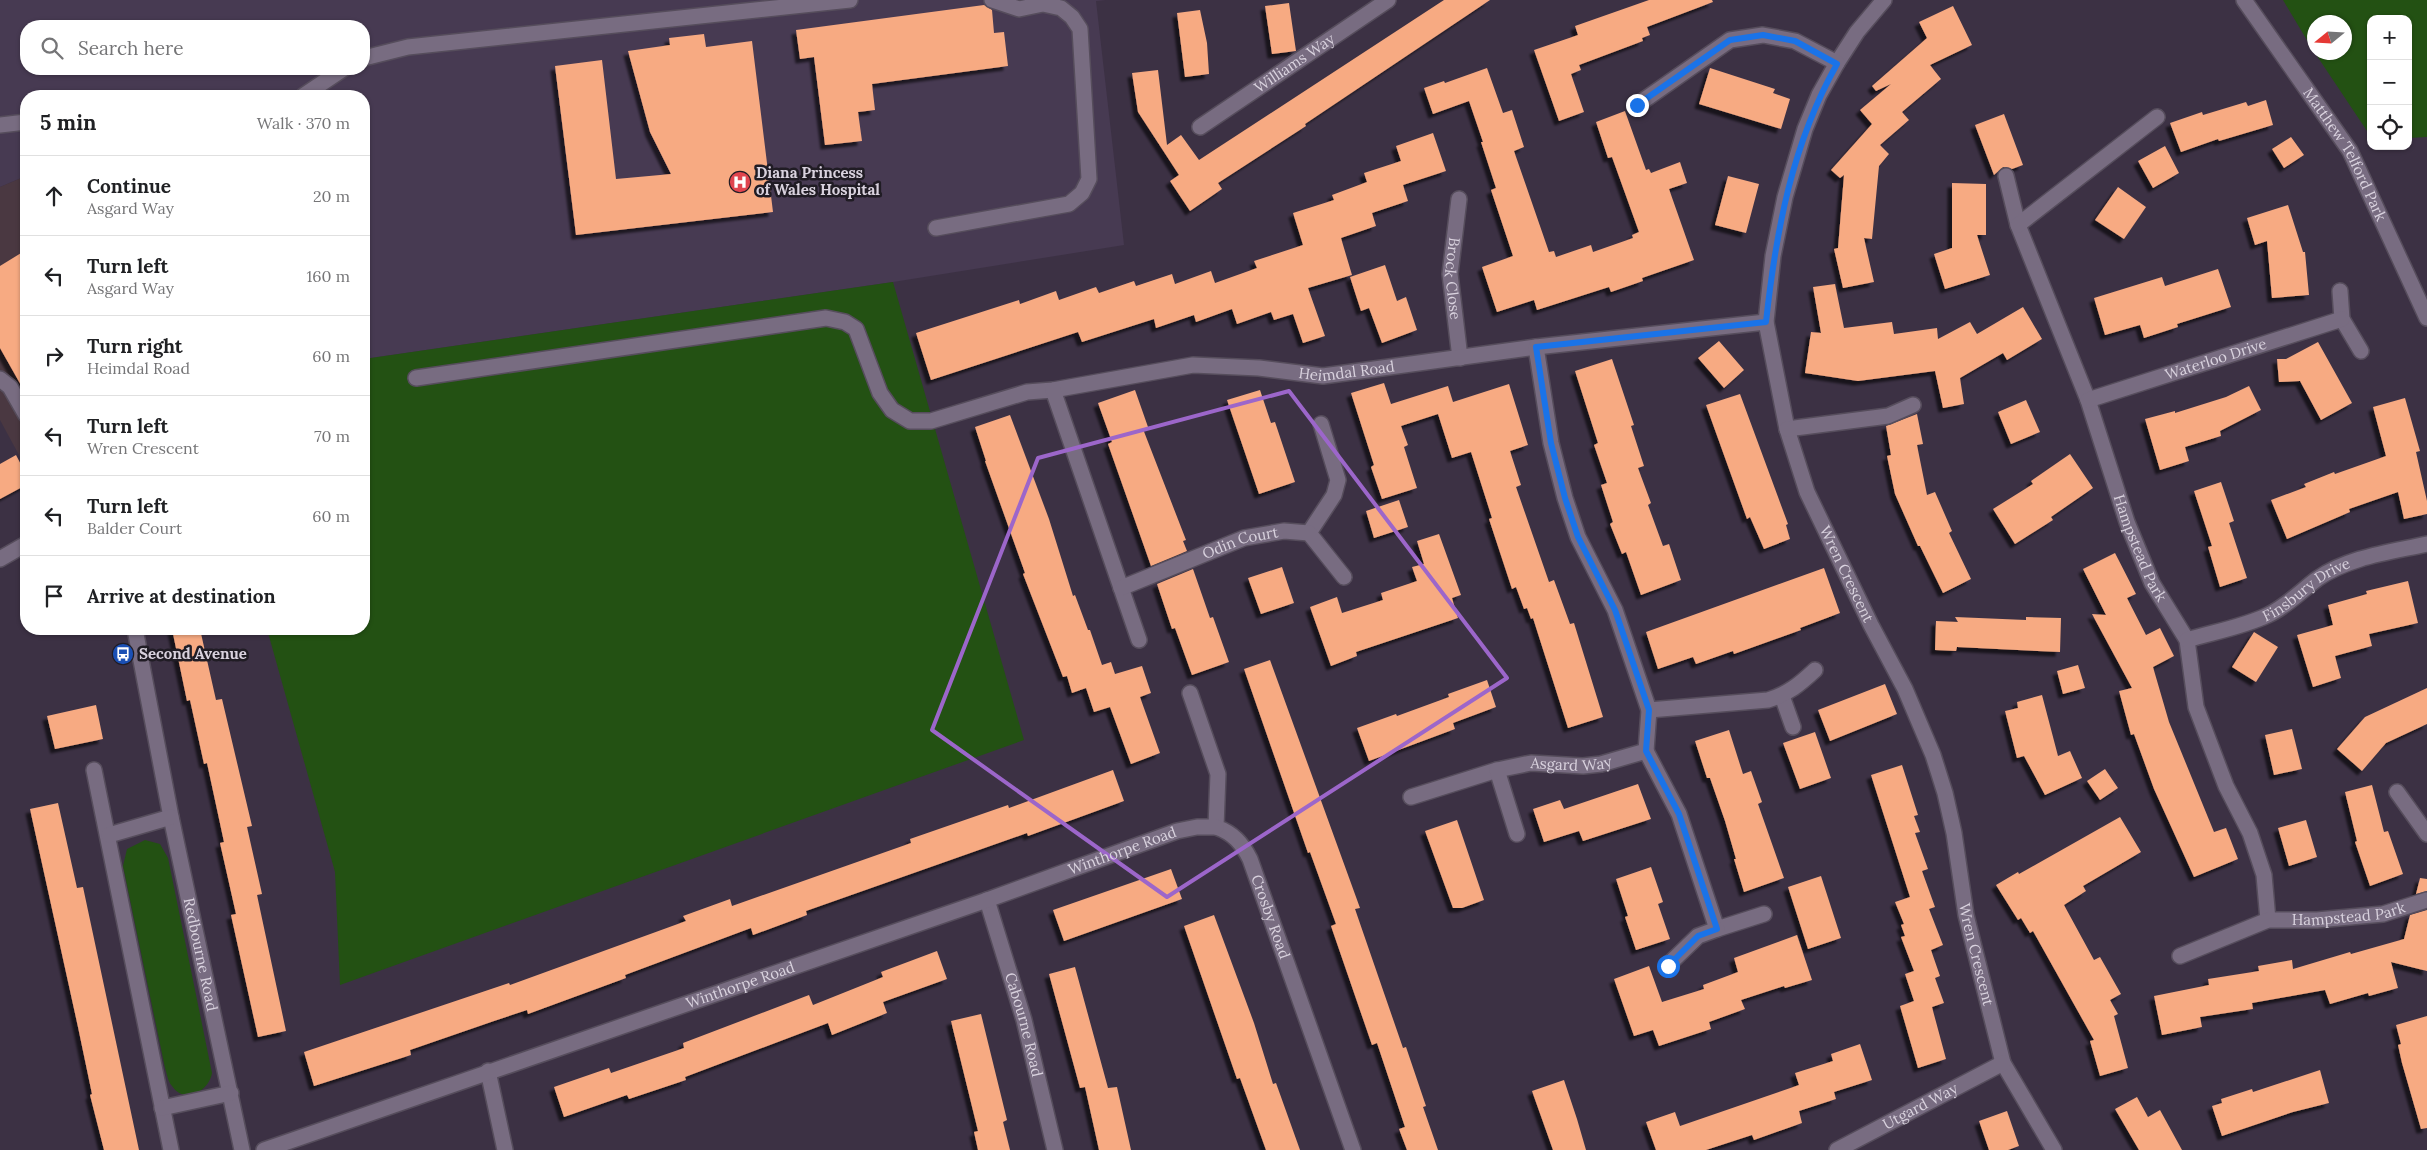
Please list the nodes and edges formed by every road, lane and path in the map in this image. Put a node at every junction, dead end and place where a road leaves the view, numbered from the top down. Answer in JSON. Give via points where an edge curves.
{"nodes":[{"id":1,"x":850,"y":0,"type":"edge"},
{"id":2,"x":992,"y":0,"type":"edge"},
{"id":3,"x":1388,"y":0,"type":"edge"},
{"id":4,"x":1884,"y":0,"type":"edge"},
{"id":5,"x":2244,"y":0,"type":"edge"},
{"id":6,"x":789,"y":4,"type":"edge"},
{"id":7,"x":370,"y":56,"type":"edge"},
{"id":8,"x":1837,"y":64,"type":"junction"},
{"id":9,"x":334,"y":75,"type":"edge"},
{"id":10,"x":312,"y":90,"type":"edge"},
{"id":11,"x":1637,"y":105,"type":"dead end"},
{"id":12,"x":2157,"y":117,"type":"dead end"},
{"id":13,"x":20,"y":123,"type":"edge"},
{"id":14,"x":0,"y":125,"type":"edge"},
{"id":15,"x":1200,"y":127,"type":"dead end"},
{"id":16,"x":2006,"y":176,"type":"dead end"},
{"id":17,"x":1459,"y":199,"type":"dead end"},
{"id":18,"x":2018,"y":225,"type":"junction"},
{"id":19,"x":936,"y":228,"type":"dead end"},
{"id":20,"x":2340,"y":291,"type":"dead end"},
{"id":21,"x":2426,"y":312,"type":"edge"},
{"id":22,"x":2342,"y":318,"type":"junction"},
{"id":23,"x":1766,"y":322,"type":"junction"},
{"id":24,"x":1536,"y":347,"type":"junction"},
{"id":25,"x":2361,"y":351,"type":"dead end"},
{"id":26,"x":1460,"y":358,"type":"junction"},
{"id":27,"x":416,"y":378,"type":"dead end"},
{"id":28,"x":0,"y":379,"type":"edge"},
{"id":29,"x":1054,"y":390,"type":"junction"},
{"id":30,"x":2088,"y":400,"type":"junction"},
{"id":31,"x":20,"y":405,"type":"edge"},
{"id":32,"x":1913,"y":405,"type":"dead end"},
{"id":33,"x":1320,"y":424,"type":"dead end"},
{"id":34,"x":1787,"y":429,"type":"junction"},
{"id":35,"x":1309,"y":533,"type":"junction"},
{"id":36,"x":2427,"y":544,"type":"edge"},
{"id":37,"x":20,"y":547,"type":"edge"},
{"id":38,"x":0,"y":559,"type":"edge"},
{"id":39,"x":1344,"y":577,"type":"dead end"},
{"id":40,"x":1121,"y":588,"type":"junction"},
{"id":41,"x":137,"y":635,"type":"edge"},
{"id":42,"x":1139,"y":640,"type":"dead end"},
{"id":43,"x":2187,"y":640,"type":"junction"},
{"id":44,"x":1815,"y":670,"type":"dead end"},
{"id":45,"x":1190,"y":693,"type":"dead end"},
{"id":46,"x":1782,"y":696,"type":"junction"},
{"id":47,"x":1649,"y":710,"type":"junction"},
{"id":48,"x":1793,"y":727,"type":"dead end"},
{"id":49,"x":1646,"y":751,"type":"junction"},
{"id":50,"x":94,"y":770,"type":"dead end"},
{"id":51,"x":1497,"y":770,"type":"junction"},
{"id":52,"x":2397,"y":792,"type":"dead end"},
{"id":53,"x":1411,"y":797,"type":"dead end"},
{"id":54,"x":171,"y":818,"type":"junction"},
{"id":55,"x":1216,"y":827,"type":"junction"},
{"id":56,"x":1517,"y":834,"type":"dead end"},
{"id":57,"x":2427,"y":834,"type":"edge"},
{"id":58,"x":109,"y":835,"type":"junction"},
{"id":59,"x":987,"y":900,"type":"junction"},
{"id":60,"x":2427,"y":900,"type":"edge"},
{"id":61,"x":1764,"y":914,"type":"dead end"},
{"id":62,"x":2268,"y":920,"type":"junction"},
{"id":63,"x":1717,"y":929,"type":"junction"},
{"id":64,"x":2180,"y":956,"type":"dead end"},
{"id":65,"x":1668,"y":966,"type":"dead end"},
{"id":66,"x":2004,"y":1063,"type":"junction"},
{"id":67,"x":488,"y":1071,"type":"junction"},
{"id":68,"x":231,"y":1093,"type":"junction"},
{"id":69,"x":162,"y":1108,"type":"junction"},
{"id":70,"x":171,"y":1150,"type":"edge"},
{"id":71,"x":242,"y":1150,"type":"edge"},
{"id":72,"x":264,"y":1150,"type":"edge"},
{"id":73,"x":505,"y":1150,"type":"edge"},
{"id":74,"x":1055,"y":1150,"type":"edge"},
{"id":75,"x":1353,"y":1150,"type":"edge"},
{"id":76,"x":1837,"y":1150,"type":"edge"},
{"id":77,"x":2054,"y":1150,"type":"edge"}],
"edges":[{"from":1,"to":6,"type":"street"},
{"from":2,"to":19,"type":"street","via":[[1019,9],[1044,4],[1060,8],[1072,16],[1080,29],[1089,179],[1082,193],[1068,204]]},
{"from":3,"to":15,"type":"street","name":"Williams Way"},
{"from":4,"to":8,"type":"street","name":"Wren Crescent","via":[[1857,32]]},
{"from":5,"to":21,"type":"street","name":"Matthew Telford Park","via":[[2350,152]]},
{"from":6,"to":7,"type":"street","via":[[408,47]]},
{"from":8,"to":11,"type":"street","via":[[1795,41],[1763,35],[1730,40]]},
{"from":8,"to":23,"type":"street","name":"Wren Crescent","via":[[1805,129],[1784,197]]},
{"from":9,"to":10,"type":"street"},
{"from":12,"to":18,"type":"street"},
{"from":13,"to":14,"type":"street"},
{"from":16,"to":18,"type":"street","name":"Hampstead Park"},
{"from":17,"to":26,"type":"street","name":"Brock Close","via":[[1450,274]]},
{"from":18,"to":30,"type":"street","name":"Hampstead Park"},
{"from":20,"to":22,"type":"street"},
{"from":22,"to":25,"type":"street"},
{"from":22,"to":30,"type":"street","name":"Waterloo Drive"},
{"from":23,"to":24,"type":"street","name":"Heimdal Road"},
{"from":23,"to":34,"type":"street","name":"Wren Crescent"},
{"from":24,"to":26,"type":"street","name":"Heimdal Road"},
{"from":24,"to":47,"type":"street","via":[[1551,443],[1565,498],[1578,537],[1615,610]]},
{"from":26,"to":29,"type":"street","name":"Heimdal Road","via":[[1323,376],[1259,368],[1193,365]]},
{"from":27,"to":29,"type":"street","name":"Heimdal Road","via":[[826,318],[845,322],[856,329],[880,393],[892,410],[910,421],[931,421],[1027,392]]},
{"from":28,"to":31,"type":"street"},
{"from":29,"to":40,"type":"street"},
{"from":30,"to":43,"type":"street","name":"Hampstead Park","via":[[2127,522],[2152,583]]},
{"from":32,"to":34,"type":"street","via":[[1888,416]]},
{"from":33,"to":35,"type":"street","via":[[1338,480],[1334,495]]},
{"from":34,"to":66,"type":"street","name":"Wren Crescent","via":[[1807,492],[1905,689],[1933,755],[1954,833],[1966,914]]},
{"from":35,"to":39,"type":"street"},
{"from":35,"to":40,"type":"street","name":"Odin Court","via":[[1284,531],[1244,538]]},
{"from":36,"to":43,"type":"street","name":"Finsbury Drive","via":[[2346,564],[2318,578],[2268,615]]},
{"from":37,"to":38,"type":"street"},
{"from":40,"to":42,"type":"street"},
{"from":41,"to":54,"type":"street","name":"Redbourne Road"},
{"from":43,"to":62,"type":"street","name":"Hampstead Park","via":[[2196,707],[2226,786],[2250,833],[2264,875]]},
{"from":44,"to":46,"type":"street","via":[[1795,689]]},
{"from":45,"to":55,"type":"street","via":[[1218,774]]},
{"from":46,"to":47,"type":"street","via":[[1740,703]]},
{"from":46,"to":48,"type":"street"},
{"from":47,"to":49,"type":"street"},
{"from":49,"to":51,"type":"street","name":"Asgard Way","via":[[1601,764],[1531,763]]},
{"from":49,"to":63,"type":"street","via":[[1679,814]]},
{"from":50,"to":58,"type":"street"},
{"from":51,"to":53,"type":"street","name":"Asgard Way"},
{"from":51,"to":56,"type":"street"},
{"from":52,"to":57,"type":"street"},
{"from":54,"to":58,"type":"street"},
{"from":54,"to":68,"type":"street","name":"Redbourne Road"},
{"from":55,"to":59,"type":"street","name":"Winthorpe Road","via":[[1197,826],[1177,832]]},
{"from":55,"to":75,"type":"street","name":"Crosby Road","via":[[1227,830],[1236,838],[1250,859]]},
{"from":58,"to":69,"type":"street"},
{"from":59,"to":67,"type":"street","name":"Winthorpe Road"},
{"from":59,"to":74,"type":"street","name":"Cabourne Road","via":[[1024,1020]]},
{"from":60,"to":62,"type":"street","name":"Hampstead Park","via":[[2383,914],[2318,920]]},
{"from":61,"to":63,"type":"street"},
{"from":62,"to":64,"type":"street","name":"Hampstead Park"},
{"from":63,"to":65,"type":"street","via":[[1698,936]]},
{"from":66,"to":76,"type":"street","name":"Utgard Way"},
{"from":66,"to":77,"type":"street","name":"Wren Crescent"},
{"from":67,"to":72,"type":"street","name":"Winthorpe Road"},
{"from":67,"to":73,"type":"street"},
{"from":68,"to":69,"type":"street"},
{"from":68,"to":71,"type":"street","name":"Redbourne Road"},
{"from":69,"to":70,"type":"street"}]}
